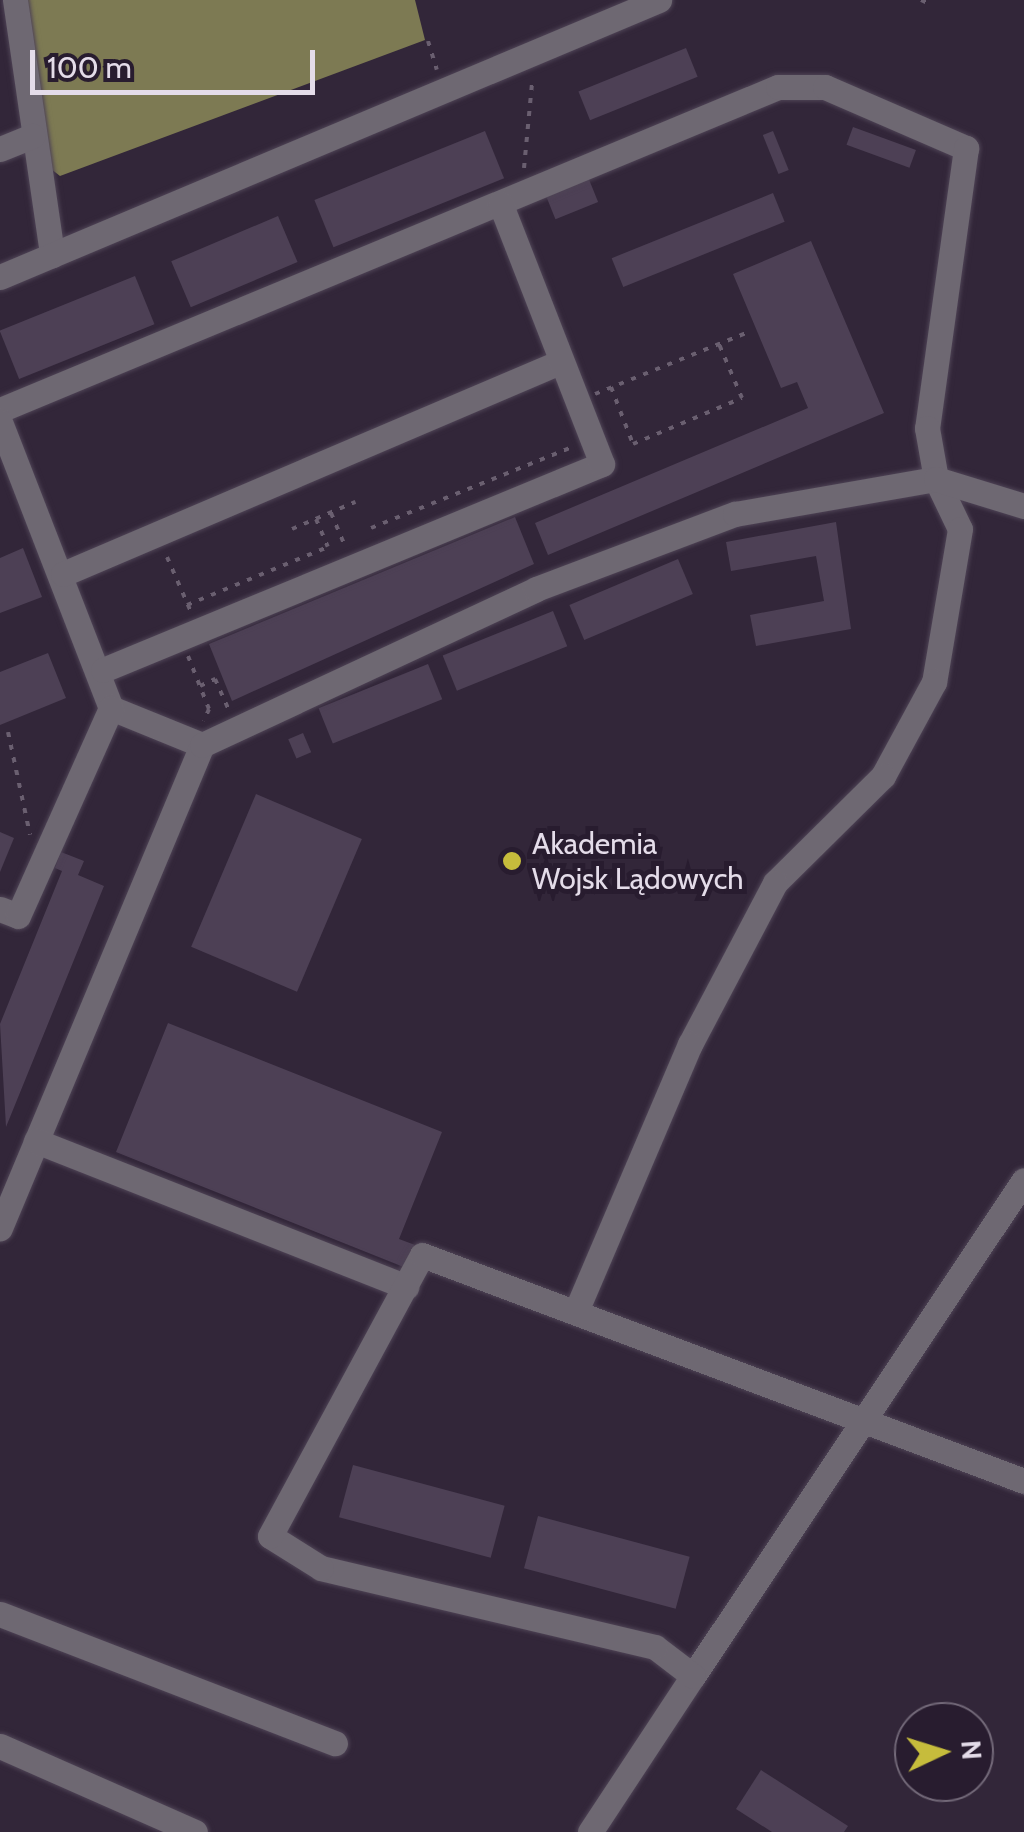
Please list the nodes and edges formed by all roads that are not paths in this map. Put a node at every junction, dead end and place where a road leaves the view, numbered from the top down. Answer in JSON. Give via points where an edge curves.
{"nodes":[{"id":1,"x":14,"y":0,"type":"edge"},
{"id":2,"x":659,"y":0,"type":"edge"},
{"id":3,"x":33,"y":136,"type":"junction"},
{"id":4,"x":0,"y":149,"type":"edge"},
{"id":5,"x":500,"y":203,"type":"junction"},
{"id":6,"x":52,"y":255,"type":"junction"},
{"id":7,"x":0,"y":277,"type":"edge"},
{"id":8,"x":560,"y":362,"type":"junction"},
{"id":9,"x":0,"y":410,"type":"edge"},
{"id":10,"x":0,"y":422,"type":"edge"},
{"id":11,"x":936,"y":479,"type":"junction"},
{"id":12,"x":1024,"y":506,"type":"edge"},
{"id":13,"x":63,"y":574,"type":"junction"},
{"id":14,"x":103,"y":670,"type":"junction"},
{"id":15,"x":112,"y":708,"type":"junction"},
{"id":16,"x":202,"y":744,"type":"junction"},
{"id":17,"x":0,"y":908,"type":"edge"},
{"id":18,"x":36,"y":1141,"type":"junction"},
{"id":19,"x":1024,"y":1180,"type":"edge"},
{"id":20,"x":0,"y":1228,"type":"edge"},
{"id":21,"x":406,"y":1287,"type":"junction"},
{"id":22,"x":577,"y":1309,"type":"junction"},
{"id":23,"x":864,"y":1420,"type":"junction"},
{"id":24,"x":1024,"y":1481,"type":"edge"},
{"id":25,"x":0,"y":1614,"type":"edge"},
{"id":26,"x":693,"y":1676,"type":"junction"},
{"id":27,"x":335,"y":1743,"type":"dead end"},
{"id":28,"x":0,"y":1746,"type":"edge"},
{"id":29,"x":604,"y":1827,"type":"edge"},
{"id":30,"x":196,"y":1832,"type":"edge"}],
"edges":[{"from":1,"to":3,"type":"lane"},
{"from":2,"to":6,"type":"lane"},
{"from":3,"to":4,"type":"lane"},
{"from":3,"to":6,"type":"lane"},
{"from":5,"to":8,"type":"lane"},
{"from":5,"to":9,"type":"lane"},
{"from":5,"to":11,"type":"lane","via":[[758,92],[798,84],[824,87],[966,148],[927,428]]},
{"from":6,"to":7,"type":"lane"},
{"from":8,"to":13,"type":"lane"},
{"from":8,"to":14,"type":"lane","via":[[602,464]]},
{"from":10,"to":13,"type":"lane"},
{"from":11,"to":12,"type":"lane"},
{"from":11,"to":16,"type":"lane","via":[[677,531]]},
{"from":11,"to":22,"type":"lane","via":[[958,516],[959,560],[922,712],[864,798],[775,883],[686,1054]]},
{"from":13,"to":14,"type":"lane"},
{"from":14,"to":15,"type":"lane"},
{"from":15,"to":16,"type":"lane"},
{"from":15,"to":17,"type":"lane","via":[[18,916]]},
{"from":16,"to":18,"type":"lane"},
{"from":18,"to":20,"type":"lane"},
{"from":18,"to":21,"type":"lane"},
{"from":19,"to":23,"type":"lane"},
{"from":21,"to":22,"type":"lane","via":[[422,1255]]},
{"from":21,"to":26,"type":"lane","via":[[270,1536],[321,1568],[655,1647]]},
{"from":22,"to":23,"type":"lane"},
{"from":23,"to":24,"type":"lane"},
{"from":23,"to":26,"type":"lane"},
{"from":25,"to":27,"type":"lane"},
{"from":26,"to":29,"type":"lane"},
{"from":28,"to":30,"type":"lane"}]}
